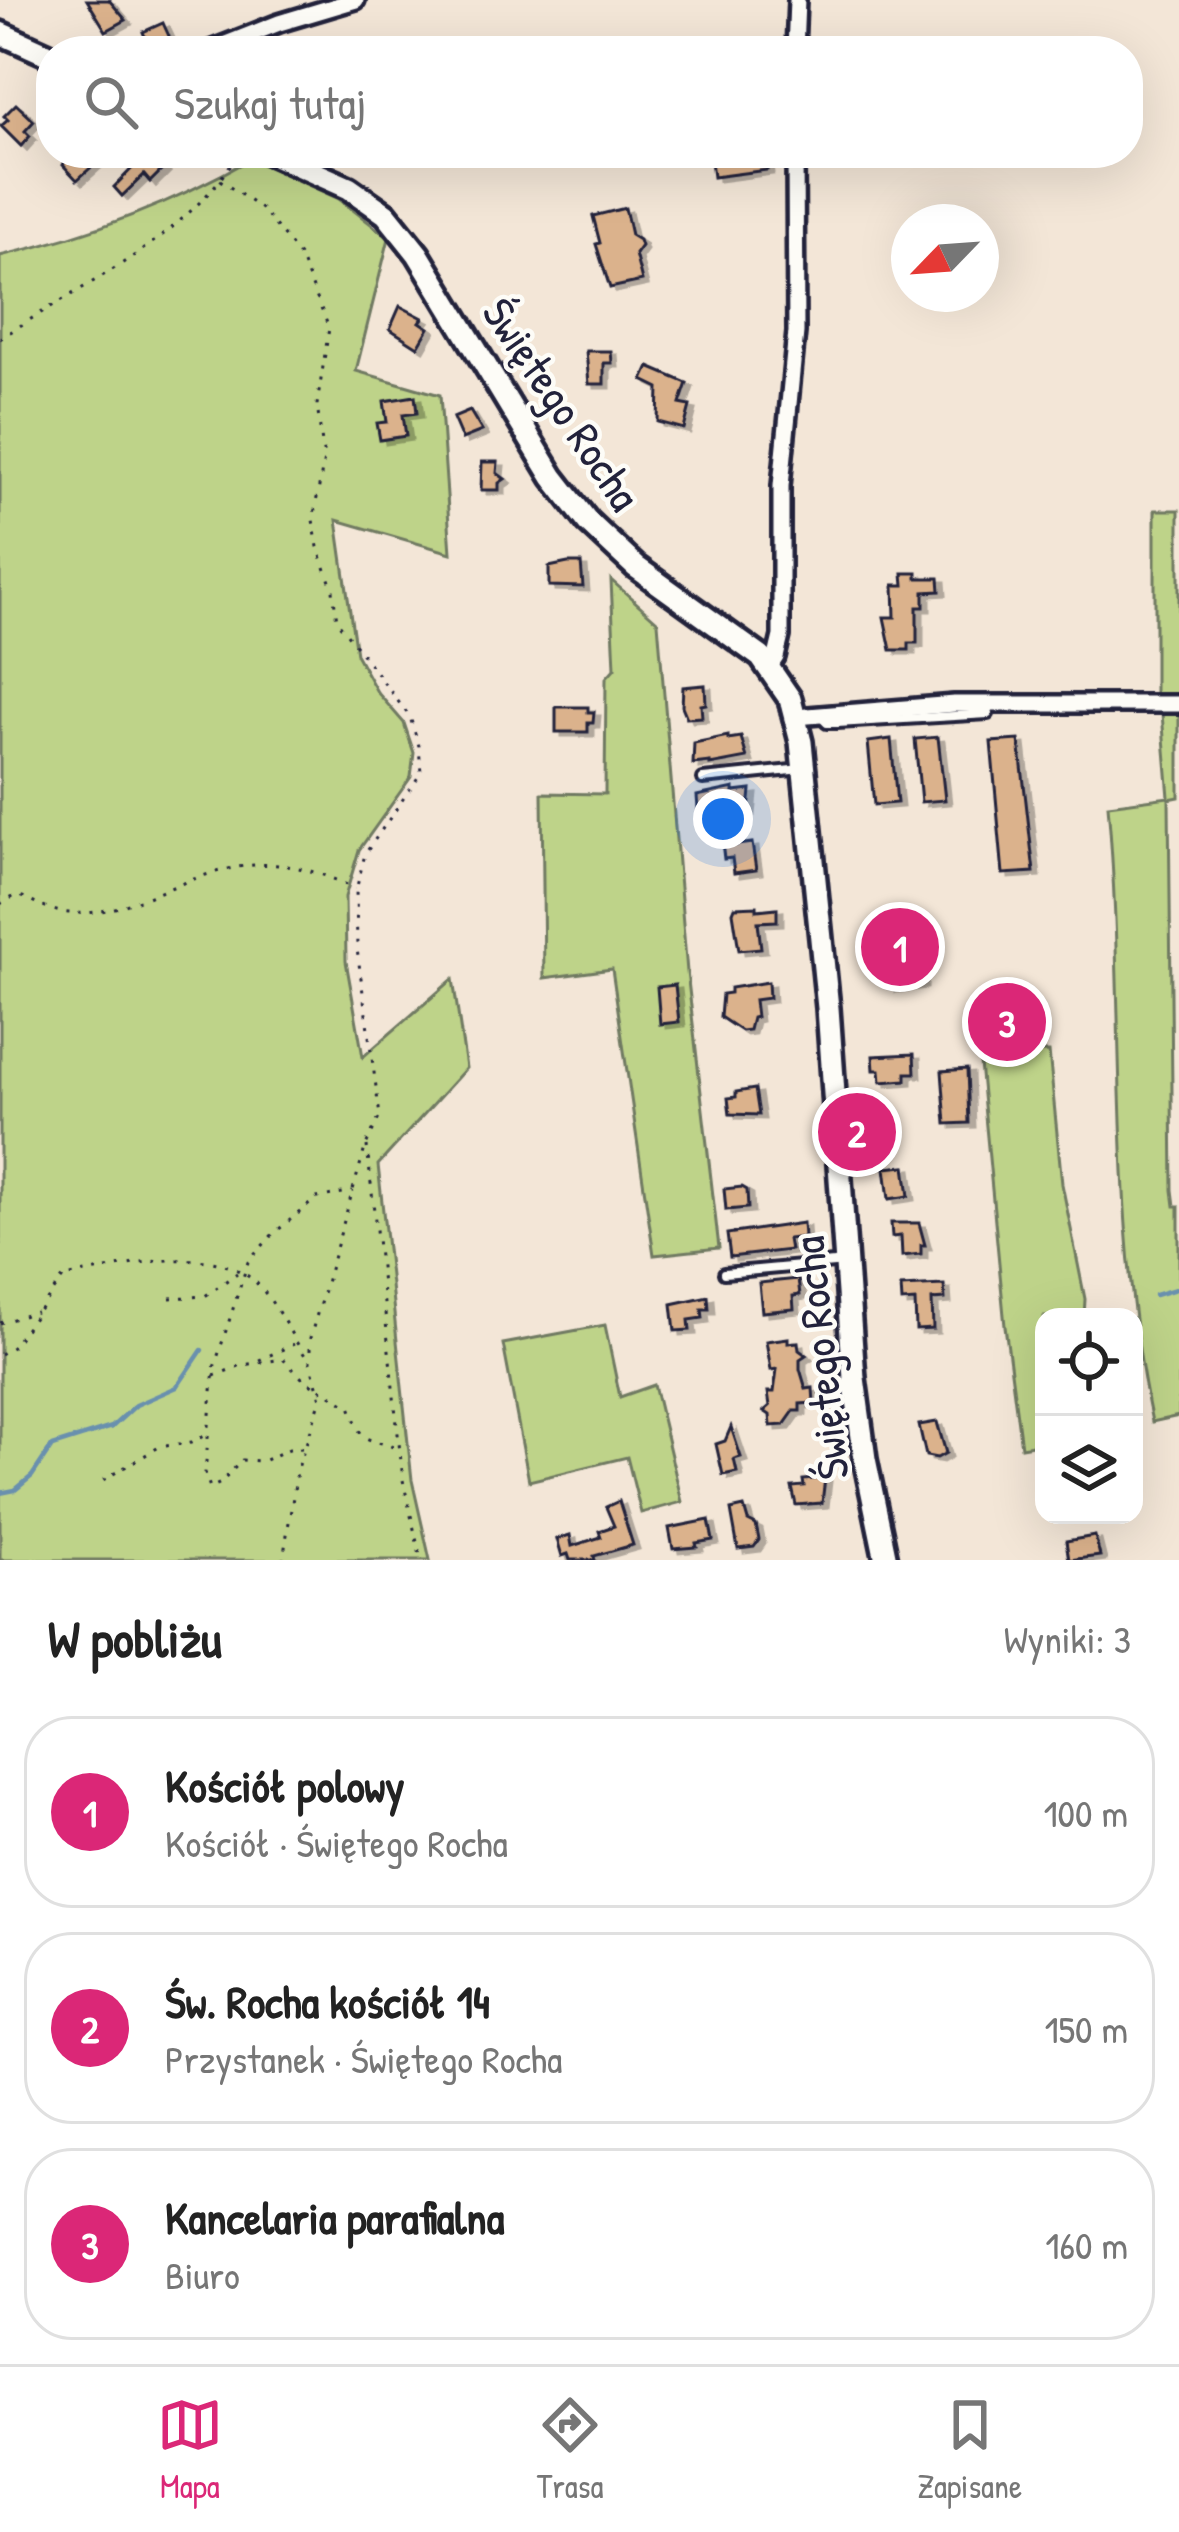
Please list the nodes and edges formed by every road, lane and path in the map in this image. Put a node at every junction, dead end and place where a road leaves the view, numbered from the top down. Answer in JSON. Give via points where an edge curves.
{"nodes":[{"id":1,"x":356,"y":0,"type":"edge"},
{"id":2,"x":797,"y":0,"type":"edge"},
{"id":3,"x":0,"y":33,"type":"edge"},
{"id":4,"x":246,"y":36,"type":"edge"},
{"id":5,"x":796,"y":36,"type":"edge"},
{"id":6,"x":36,"y":49,"type":"edge"},
{"id":7,"x":228,"y":168,"type":"edge"},
{"id":8,"x":304,"y":168,"type":"edge"},
{"id":9,"x":795,"y":168,"type":"edge"},
{"id":10,"x":220,"y":180,"type":"junction"},
{"id":11,"x":0,"y":339,"type":"edge"},
{"id":12,"x":770,"y":666,"type":"junction"},
{"id":13,"x":1179,"y":704,"type":"edge"},
{"id":14,"x":988,"y":714,"type":"dead end"},
{"id":15,"x":820,"y":715,"type":"junction"},
{"id":16,"x":796,"y":717,"type":"junction"},
{"id":17,"x":803,"y":769,"type":"junction"},
{"id":18,"x":703,"y":779,"type":"dead end"},
{"id":19,"x":356,"y":890,"type":"junction"},
{"id":20,"x":0,"y":904,"type":"edge"},
{"id":21,"x":366,"y":1145,"type":"junction"},
{"id":22,"x":353,"y":1191,"type":"junction"},
{"id":23,"x":847,"y":1262,"type":"junction"},
{"id":24,"x":240,"y":1273,"type":"junction"},
{"id":25,"x":724,"y":1274,"type":"dead end"},
{"id":26,"x":170,"y":1298,"type":"dead end"},
{"id":27,"x":38,"y":1311,"type":"junction"},
{"id":28,"x":0,"y":1323,"type":"edge"},
{"id":29,"x":296,"y":1343,"type":"junction"},
{"id":30,"x":0,"y":1354,"type":"edge"},
{"id":31,"x":310,"y":1362,"type":"junction"},
{"id":32,"x":253,"y":1363,"type":"junction"},
{"id":33,"x":214,"y":1376,"type":"junction"},
{"id":34,"x":319,"y":1386,"type":"junction"},
{"id":35,"x":211,"y":1432,"type":"junction"},
{"id":36,"x":304,"y":1448,"type":"junction"},
{"id":37,"x":400,"y":1450,"type":"junction"},
{"id":38,"x":103,"y":1480,"type":"dead end"},
{"id":39,"x":284,"y":1560,"type":"edge"},
{"id":40,"x":421,"y":1560,"type":"edge"},
{"id":41,"x":886,"y":1560,"type":"edge"}],
"edges":[{"from":1,"to":4,"type":"street"},
{"from":2,"to":5,"type":"street"},
{"from":3,"to":6,"type":"street"},
{"from":7,"to":10,"type":"path"},
{"from":8,"to":12,"type":"street","name":"Świętego Rocha","via":[[386,214],[588,522]]},
{"from":9,"to":12,"type":"street","via":[[781,636]]},
{"from":10,"to":11,"type":"path","via":[[177,225]]},
{"from":10,"to":19,"type":"path","via":[[264,211],[300,257],[329,328],[317,405],[324,459],[313,520],[318,547],[337,621],[410,717],[419,746],[421,773],[364,854]]},
{"from":12,"to":16,"type":"street","name":"Świętego Rocha"},
{"from":13,"to":15,"type":"street","via":[[954,704]]},
{"from":14,"to":15,"type":"lane","via":[[837,723]]},
{"from":15,"to":16,"type":"street"},
{"from":16,"to":17,"type":"street","name":"Świętego Rocha"},
{"from":17,"to":18,"type":"lane"},
{"from":17,"to":23,"type":"street","name":"Świętego Rocha"},
{"from":19,"to":20,"type":"path","via":[[322,872],[271,861],[73,914],[17,896]]},
{"from":19,"to":21,"type":"path","via":[[380,1116]]},
{"from":21,"to":22,"type":"path"},
{"from":21,"to":37,"type":"path"},
{"from":22,"to":24,"type":"path","via":[[308,1205]]},
{"from":22,"to":31,"type":"path","via":[[316,1311]]},
{"from":23,"to":25,"type":"lane"},
{"from":23,"to":41,"type":"street","name":"Świętego Rocha","via":[[860,1424]]},
{"from":24,"to":26,"type":"path","via":[[205,1296]]},
{"from":24,"to":27,"type":"path","via":[[182,1258],[64,1277]]},
{"from":24,"to":29,"type":"path","via":[[260,1286]]},
{"from":24,"to":33,"type":"path"},
{"from":27,"to":28,"type":"path"},
{"from":27,"to":30,"type":"path"},
{"from":29,"to":31,"type":"path"},
{"from":29,"to":32,"type":"path"},
{"from":31,"to":34,"type":"path"},
{"from":32,"to":33,"type":"path"},
{"from":32,"to":34,"type":"path","via":[[283,1359]]},
{"from":33,"to":35,"type":"path"},
{"from":34,"to":36,"type":"path"},
{"from":34,"to":37,"type":"path","via":[[350,1406],[363,1439]]},
{"from":35,"to":36,"type":"path","via":[[206,1472],[214,1489],[242,1460]]},
{"from":35,"to":38,"type":"path","via":[[159,1447]]},
{"from":36,"to":39,"type":"path"},
{"from":37,"to":40,"type":"path"}]}
